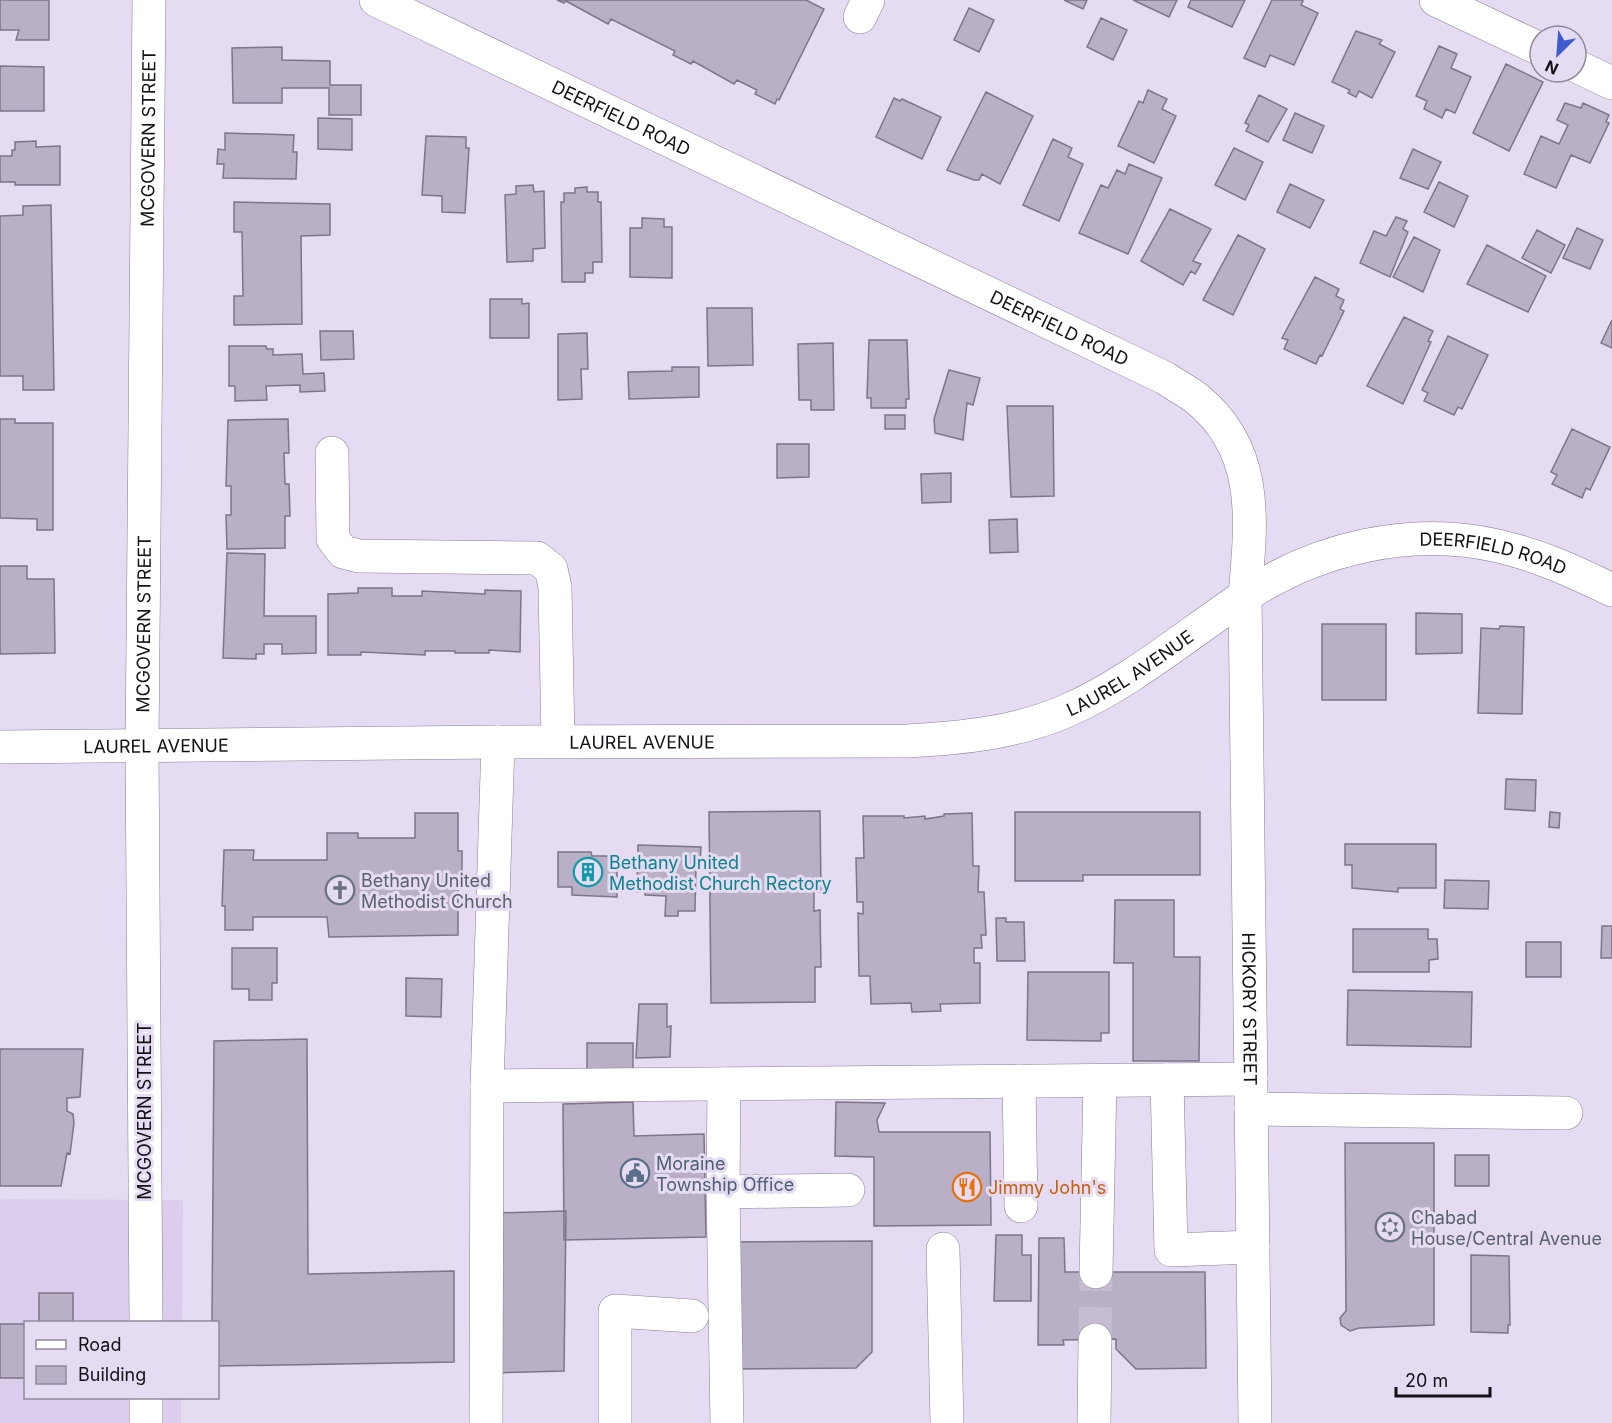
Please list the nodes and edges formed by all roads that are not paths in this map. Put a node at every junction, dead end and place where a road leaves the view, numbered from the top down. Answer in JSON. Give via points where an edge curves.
{"nodes":[{"id":1,"x":149,"y":0,"type":"edge"},
{"id":2,"x":376,"y":0,"type":"edge"},
{"id":3,"x":1436,"y":0,"type":"edge"},
{"id":4,"x":1528,"y":43,"type":"edge"},
{"id":5,"x":1588,"y":72,"type":"edge"},
{"id":6,"x":1612,"y":83,"type":"edge"},
{"id":7,"x":332,"y":453,"type":"dead end"},
{"id":8,"x":1612,"y":590,"type":"edge"},
{"id":9,"x":1245,"y":596,"type":"junction"},
{"id":10,"x":558,"y":741,"type":"junction"},
{"id":11,"x":498,"y":742,"type":"junction"},
{"id":12,"x":0,"y":747,"type":"edge"},
{"id":13,"x":142,"y":747,"type":"junction"},
{"id":14,"x":1167,"y":1080,"type":"junction"},
{"id":15,"x":1018,"y":1081,"type":"junction"},
{"id":16,"x":1101,"y":1081,"type":"junction"},
{"id":17,"x":724,"y":1084,"type":"junction"},
{"id":18,"x":487,"y":1086,"type":"junction"},
{"id":19,"x":1251,"y":1094,"type":"junction"},
{"id":20,"x":1566,"y":1113,"type":"dead end"},
{"id":21,"x":848,"y":1190,"type":"dead end"},
{"id":22,"x":723,"y":1192,"type":"junction"},
{"id":23,"x":1021,"y":1206,"type":"dead end"},
{"id":24,"x":1253,"y":1247,"type":"junction"},
{"id":25,"x":943,"y":1249,"type":"dead end"},
{"id":26,"x":1096,"y":1272,"type":"tunnel mouth"},
{"id":27,"x":692,"y":1316,"type":"dead end"},
{"id":28,"x":146,"y":1321,"type":"edge"},
{"id":29,"x":1095,"y":1340,"type":"tunnel mouth"},
{"id":30,"x":146,"y":1399,"type":"edge"},
{"id":31,"x":146,"y":1423,"type":"edge"},
{"id":32,"x":486,"y":1423,"type":"edge"},
{"id":33,"x":615,"y":1423,"type":"edge"},
{"id":34,"x":728,"y":1423,"type":"edge"},
{"id":35,"x":947,"y":1423,"type":"edge"},
{"id":36,"x":1094,"y":1423,"type":"edge"},
{"id":37,"x":1256,"y":1423,"type":"edge"}],
"edges":[{"from":1,"to":13,"type":"street","name":"MCGOVERN STREET"},
{"from":2,"to":9,"type":"street","name":"DEERFIELD ROAD","via":[[1165,378],[1196,398],[1221,424],[1243,465],[1251,508]]},
{"from":3,"to":4,"type":"street"},
{"from":5,"to":6,"type":"street"},
{"from":7,"to":10,"type":"street","via":[[333,539],[343,552],[359,556],[537,558],[551,569],[555,587]]},
{"from":8,"to":9,"type":"street","name":"DEERFIELD ROAD","via":[[1566,568],[1498,546],[1446,539],[1389,541],[1340,551],[1304,564]]},
{"from":9,"to":10,"type":"street","name":"LAUREL AVENUE","via":[[1108,689],[1029,725],[979,736],[907,741]]},
{"from":9,"to":19,"type":"street","name":"HICKORY STREET"},
{"from":10,"to":11,"type":"street","name":"LAUREL AVENUE"},
{"from":11,"to":13,"type":"street","name":"LAUREL AVENUE"},
{"from":11,"to":18,"type":"street"},
{"from":12,"to":13,"type":"street","name":"LAUREL AVENUE"},
{"from":13,"to":28,"type":"street","name":"MCGOVERN STREET"},
{"from":14,"to":16,"type":"street"},
{"from":14,"to":19,"type":"street"},
{"from":14,"to":24,"type":"street","via":[[1171,1250]]},
{"from":15,"to":16,"type":"street"},
{"from":15,"to":17,"type":"street"},
{"from":15,"to":23,"type":"street"},
{"from":16,"to":26,"type":"street"},
{"from":17,"to":18,"type":"street"},
{"from":17,"to":22,"type":"street"},
{"from":18,"to":32,"type":"street"},
{"from":19,"to":20,"type":"street"},
{"from":19,"to":24,"type":"street","name":"HICKORY STREET"},
{"from":21,"to":22,"type":"street"},
{"from":22,"to":34,"type":"street"},
{"from":24,"to":37,"type":"street","name":"HICKORY STREET"},
{"from":25,"to":35,"type":"street"},
{"from":27,"to":33,"type":"street","via":[[615,1311]]},
{"from":29,"to":36,"type":"street"},
{"from":30,"to":31,"type":"street"}]}
